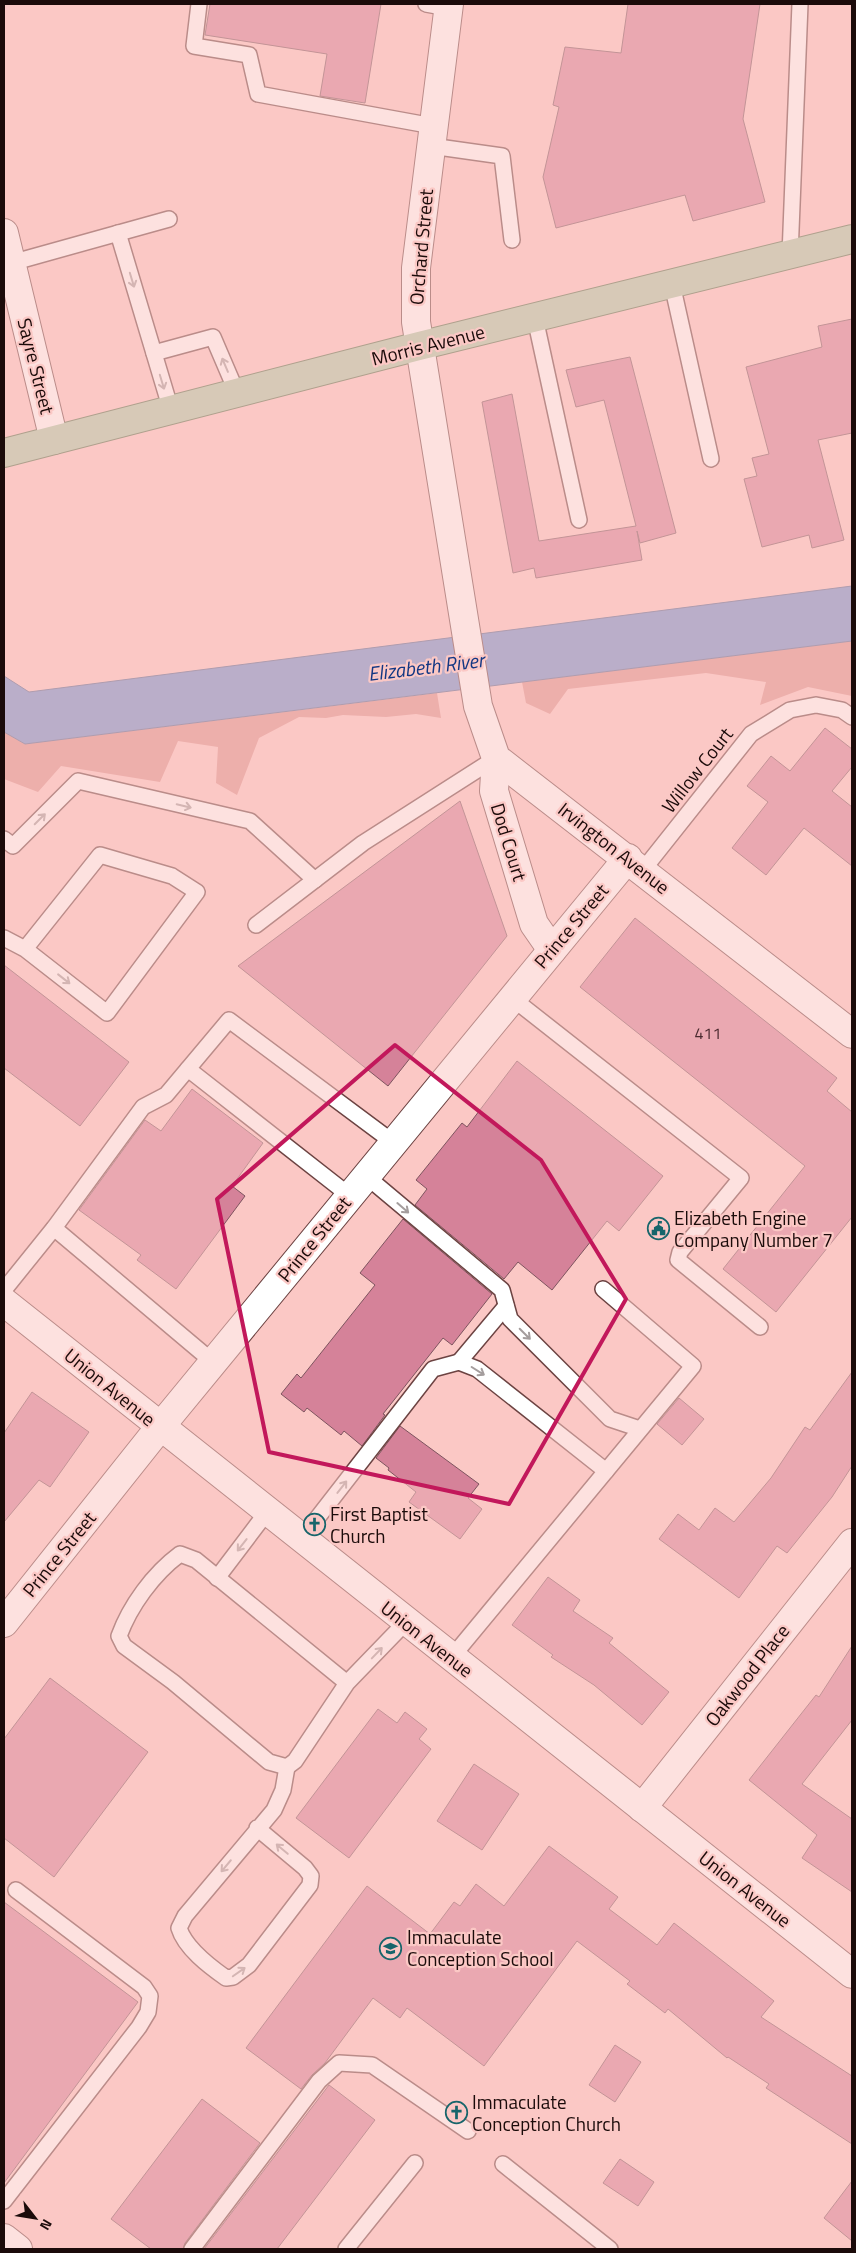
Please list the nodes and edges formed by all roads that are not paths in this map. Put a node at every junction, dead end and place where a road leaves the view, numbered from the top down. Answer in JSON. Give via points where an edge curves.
{"nodes":[{"id":1,"x":199,"y":4,"type":"edge"},
{"id":2,"x":800,"y":4,"type":"edge"},
{"id":3,"x":441,"y":5,"type":"edge"},
{"id":4,"x":432,"y":136,"type":"junction"},
{"id":5,"x":169,"y":219,"type":"dead end"},
{"id":6,"x":4,"y":233,"type":"edge"},
{"id":7,"x":118,"y":233,"type":"junction"},
{"id":8,"x":852,"y":239,"type":"edge"},
{"id":9,"x":512,"y":240,"type":"dead end"},
{"id":10,"x":790,"y":254,"type":"junction"},
{"id":11,"x":11,"y":263,"type":"junction"},
{"id":12,"x":672,"y":284,"type":"junction"},
{"id":13,"x":535,"y":318,"type":"junction"},
{"id":14,"x":419,"y":346,"type":"junction"},
{"id":15,"x":154,"y":353,"type":"junction"},
{"id":16,"x":237,"y":393,"type":"junction"},
{"id":17,"x":171,"y":410,"type":"junction"},
{"id":18,"x":54,"y":440,"type":"junction"},
{"id":19,"x":4,"y":453,"type":"edge"},
{"id":20,"x":711,"y":460,"type":"dead end"},
{"id":21,"x":579,"y":520,"type":"dead end"},
{"id":22,"x":852,"y":717,"type":"edge"},
{"id":23,"x":496,"y":758,"type":"junction"},
{"id":24,"x":4,"y":840,"type":"edge"},
{"id":25,"x":635,"y":864,"type":"junction"},
{"id":26,"x":314,"y":880,"type":"junction"},
{"id":27,"x":256,"y":925,"type":"dead end"},
{"id":28,"x":4,"y":938,"type":"edge"},
{"id":29,"x":25,"y":949,"type":"junction"},
{"id":30,"x":552,"y":950,"type":"junction"},
{"id":31,"x":512,"y":998,"type":"junction"},
{"id":32,"x":852,"y":1034,"type":"edge"},
{"id":33,"x":188,"y":1069,"type":"junction"},
{"id":34,"x":394,"y":1142,"type":"junction"},
{"id":35,"x":358,"y":1186,"type":"junction"},
{"id":36,"x":54,"y":1228,"type":"junction"},
{"id":37,"x":603,"y":1289,"type":"dead end"},
{"id":38,"x":4,"y":1290,"type":"edge"},
{"id":39,"x":4,"y":1302,"type":"edge"},
{"id":40,"x":506,"y":1306,"type":"junction"},
{"id":41,"x":760,"y":1327,"type":"dead end"},
{"id":42,"x":214,"y":1362,"type":"junction"},
{"id":43,"x":459,"y":1362,"type":"junction"},
{"id":44,"x":160,"y":1427,"type":"junction"},
{"id":45,"x":640,"y":1430,"type":"junction"},
{"id":46,"x":606,"y":1472,"type":"junction"},
{"id":47,"x":267,"y":1512,"type":"junction"},
{"id":48,"x":301,"y":1539,"type":"junction"},
{"id":49,"x":852,"y":1543,"type":"edge"},
{"id":50,"x":217,"y":1578,"type":"junction"},
{"id":51,"x":406,"y":1622,"type":"junction"},
{"id":52,"x":4,"y":1623,"type":"edge"},
{"id":53,"x":452,"y":1657,"type":"junction"},
{"id":54,"x":347,"y":1684,"type":"junction"},
{"id":55,"x":287,"y":1767,"type":"junction"},
{"id":56,"x":642,"y":1808,"type":"junction"},
{"id":57,"x":257,"y":1828,"type":"junction"},
{"id":58,"x":16,"y":1890,"type":"dead end"},
{"id":59,"x":852,"y":1974,"type":"edge"},
{"id":60,"x":468,"y":2131,"type":"dead end"},
{"id":61,"x":415,"y":2163,"type":"dead end"},
{"id":62,"x":503,"y":2164,"type":"dead end"},
{"id":63,"x":4,"y":2201,"type":"edge"},
{"id":64,"x":4,"y":2238,"type":"edge"},
{"id":65,"x":18,"y":2249,"type":"edge"},
{"id":66,"x":192,"y":2249,"type":"edge"},
{"id":67,"x":346,"y":2249,"type":"edge"},
{"id":68,"x":610,"y":2249,"type":"edge"}],
"edges":[{"from":1,"to":4,"type":"lane","via":[[194,46],[249,55],[258,94]]},
{"from":2,"to":10,"type":"lane"},
{"from":3,"to":4,"type":"street","name":"Orchard Street"},
{"from":4,"to":9,"type":"lane","via":[[502,156]]},
{"from":4,"to":14,"type":"street","name":"Orchard Street","via":[[416,268]]},
{"from":5,"to":7,"type":"lane"},
{"from":6,"to":11,"type":"street","name":"Sayre Street"},
{"from":7,"to":11,"type":"lane"},
{"from":7,"to":15,"type":"lane","one_way":true},
{"from":8,"to":10,"type":"main road","name":"Morris Avenue"},
{"from":10,"to":12,"type":"main road","name":"Morris Avenue"},
{"from":11,"to":18,"type":"street","name":"Sayre Street"},
{"from":12,"to":13,"type":"main road","name":"Morris Avenue"},
{"from":12,"to":20,"type":"lane"},
{"from":13,"to":14,"type":"main road","name":"Morris Avenue"},
{"from":13,"to":21,"type":"lane"},
{"from":14,"to":16,"type":"main road","name":"Morris Avenue"},
{"from":14,"to":23,"type":"street","name":"Orchard Street","via":[[478,706]]},
{"from":16,"to":15,"type":"lane","one_way":true,"via":[[213,337]]},
{"from":15,"to":17,"type":"lane","one_way":true},
{"from":16,"to":17,"type":"main road","name":"Morris Avenue"},
{"from":17,"to":18,"type":"main road","name":"Morris Avenue"},
{"from":18,"to":19,"type":"main road","name":"Morris Avenue"},
{"from":22,"to":25,"type":"lane","name":"Willow Court","via":[[842,710],[816,705],[790,710],[751,734]]},
{"from":23,"to":25,"type":"street","name":"Irvington Avenue"},
{"from":23,"to":26,"type":"lane","via":[[363,843]]},
{"from":23,"to":30,"type":"street","name":"Dod Court","via":[[494,791],[534,924]]},
{"from":24,"to":26,"type":"lane","one_way":true,"via":[[13,846],[78,782],[250,821]]},
{"from":25,"to":30,"type":"street","name":"Prince Street"},
{"from":25,"to":32,"type":"street","name":"Irvington Avenue"},
{"from":26,"to":27,"type":"lane"},
{"from":28,"to":29,"type":"lane"},
{"from":29,"to":29,"type":"lane","one_way":true,"via":[[107,1013],[197,892],[172,876],[100,855]]},
{"from":30,"to":31,"type":"street","name":"Prince Street"},
{"from":31,"to":34,"type":"street","name":"Prince Street"},
{"from":31,"to":41,"type":"lane","via":[[741,1178],[680,1252],[678,1260]]},
{"from":33,"to":34,"type":"lane","via":[[229,1020]]},
{"from":33,"to":35,"type":"lane"},
{"from":33,"to":36,"type":"lane","via":[[166,1095],[143,1107]]},
{"from":34,"to":35,"type":"street","name":"Prince Street"},
{"from":35,"to":40,"type":"lane","one_way":true,"via":[[401,1207],[502,1290]]},
{"from":35,"to":42,"type":"street","name":"Prince Street"},
{"from":36,"to":38,"type":"lane"},
{"from":36,"to":42,"type":"lane"},
{"from":37,"to":45,"type":"lane","via":[[692,1366]]},
{"from":39,"to":44,"type":"street","name":"Union Avenue"},
{"from":40,"to":43,"type":"lane"},
{"from":40,"to":45,"type":"lane","one_way":true,"via":[[510,1319],[610,1418]]},
{"from":42,"to":44,"type":"street","name":"Prince Street"},
{"from":43,"to":46,"type":"lane","one_way":true,"via":[[478,1369]]},
{"from":48,"to":43,"type":"lane","one_way":true,"via":[[433,1369]]},
{"from":44,"to":47,"type":"street","name":"Union Avenue"},
{"from":44,"to":52,"type":"street","name":"Prince Street"},
{"from":45,"to":46,"type":"lane"},
{"from":46,"to":53,"type":"lane"},
{"from":47,"to":48,"type":"street","name":"Union Avenue"},
{"from":47,"to":50,"type":"lane","one_way":true},
{"from":48,"to":51,"type":"street","name":"Union Avenue"},
{"from":49,"to":56,"type":"street","name":"Oakwood Place"},
{"from":50,"to":54,"type":"lane"},
{"from":50,"to":55,"type":"lane","via":[[196,1560],[180,1554],[166,1564],[126,1616],[118,1636],[124,1646],[269,1762]]},
{"from":51,"to":53,"type":"street","name":"Union Avenue"},
{"from":54,"to":51,"type":"lane","one_way":true},
{"from":53,"to":56,"type":"street","name":"Union Avenue"},
{"from":54,"to":55,"type":"lane","via":[[295,1762]]},
{"from":55,"to":57,"type":"lane","via":[[283,1790],[274,1810]]},
{"from":56,"to":59,"type":"street","name":"Union Avenue"},
{"from":57,"to":57,"type":"lane","one_way":true,"via":[[185,1916],[179,1928],[197,1953],[226,1978],[233,1977],[249,1965],[310,1885],[310,1876],[305,1868]]},
{"from":58,"to":63,"type":"lane","via":[[144,1987],[150,1996],[148,2012],[139,2027]]},
{"from":60,"to":66,"type":"lane","via":[[372,2065],[339,2063],[319,2081]]},
{"from":61,"to":67,"type":"lane"},
{"from":62,"to":68,"type":"lane"},
{"from":64,"to":65,"type":"street"}]}
